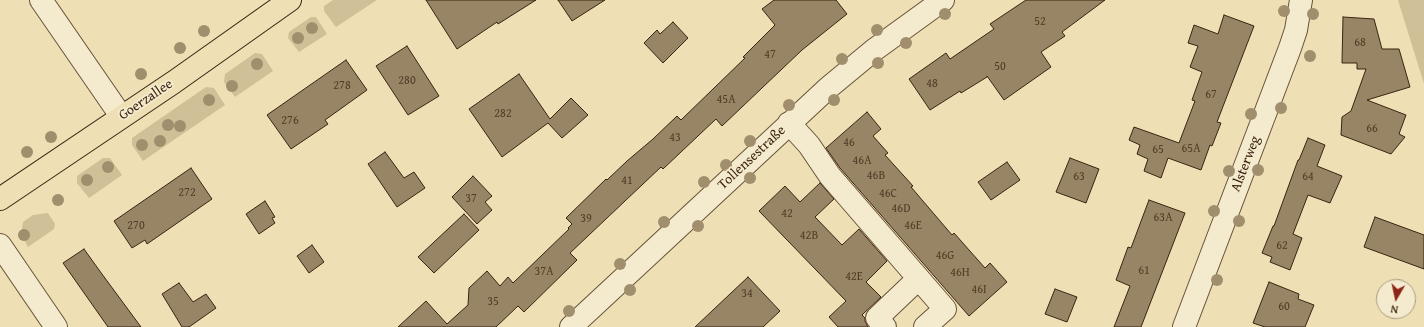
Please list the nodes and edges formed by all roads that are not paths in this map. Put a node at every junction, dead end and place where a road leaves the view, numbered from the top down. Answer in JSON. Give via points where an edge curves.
{"nodes":[{"id":1,"x":41,"y":0,"type":"edge"},
{"id":2,"x":290,"y":0,"type":"edge"},
{"id":3,"x":942,"y":0,"type":"edge"},
{"id":4,"x":1301,"y":0,"type":"edge"},
{"id":5,"x":121,"y":116,"type":"junction"},
{"id":6,"x":789,"y":123,"type":"junction"},
{"id":7,"x":0,"y":199,"type":"edge"},
{"id":8,"x":0,"y":245,"type":"edge"},
{"id":9,"x":918,"y":278,"type":"junction"},
{"id":10,"x":56,"y":327,"type":"edge"},
{"id":11,"x":571,"y":327,"type":"edge"},
{"id":12,"x":885,"y":327,"type":"edge"},
{"id":13,"x":924,"y":327,"type":"edge"},
{"id":14,"x":1184,"y":327,"type":"edge"}],
"edges":[{"from":1,"to":5,"type":"street"},
{"from":2,"to":5,"type":"main road","name":"Goerzallee"},
{"from":3,"to":6,"type":"street","name":"Tollensestraße","via":[[863,58]]},
{"from":4,"to":14,"type":"street","name":"Alsterweg","via":[[1290,48]]},
{"from":5,"to":7,"type":"main road","name":"Goerzallee"},
{"from":6,"to":9,"type":"street","via":[[809,145],[830,176]]},
{"from":6,"to":11,"type":"street","name":"Tollensestraße"},
{"from":8,"to":10,"type":"street"},
{"from":9,"to":12,"type":"street","via":[[877,318]]},
{"from":9,"to":13,"type":"street","via":[[945,309]]}]}
